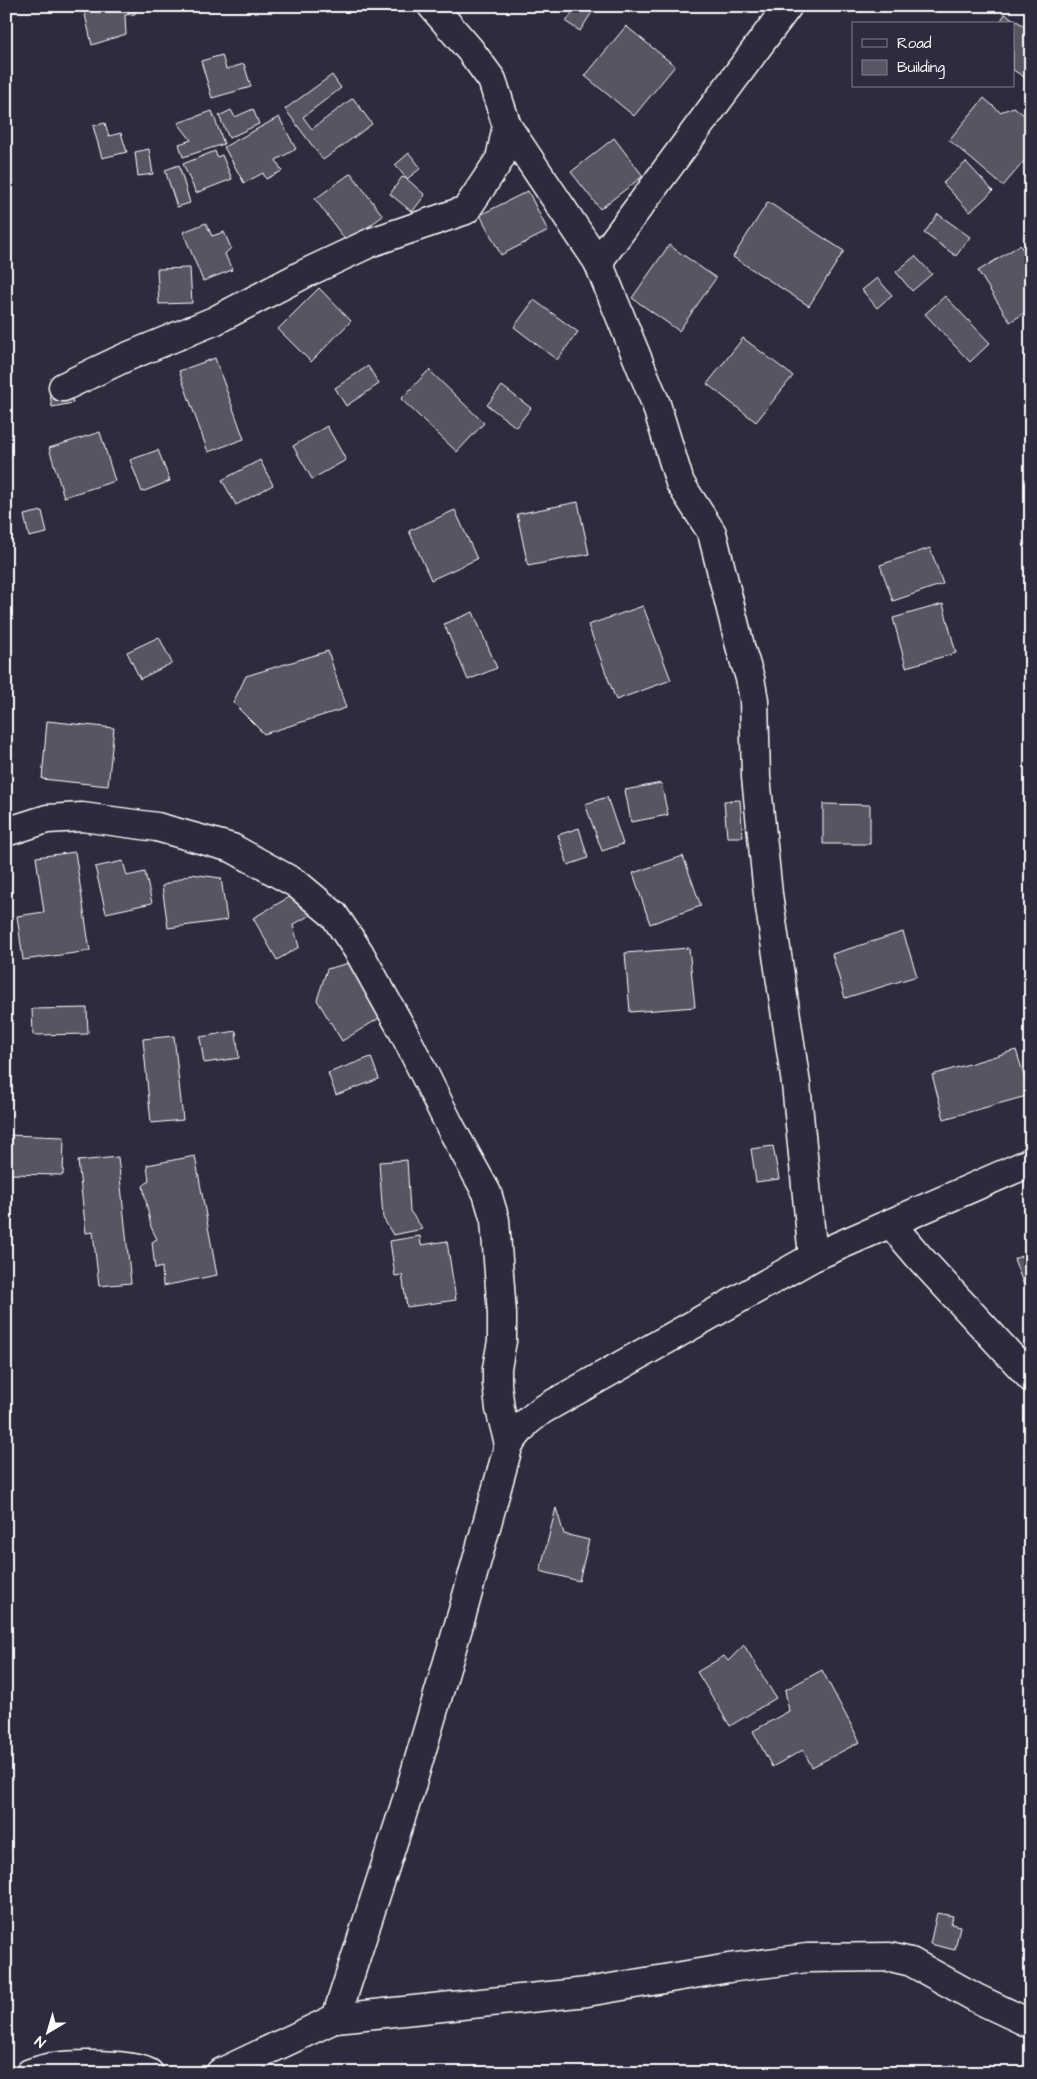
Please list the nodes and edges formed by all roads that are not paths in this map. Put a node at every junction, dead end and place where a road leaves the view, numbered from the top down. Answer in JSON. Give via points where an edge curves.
{"nodes":[{"id":1,"x":432,"y":6,"type":"edge"},
{"id":2,"x":788,"y":6,"type":"edge"},
{"id":3,"x":507,"y":126,"type":"junction"},
{"id":4,"x":598,"y":262,"type":"junction"},
{"id":5,"x":62,"y":387,"type":"dead end"},
{"id":6,"x":6,"y":832,"type":"edge"},
{"id":7,"x":1031,"y":1162,"type":"edge"},
{"id":8,"x":891,"y":1224,"type":"junction"},
{"id":9,"x":813,"y":1257,"type":"junction"},
{"id":10,"x":1031,"y":1378,"type":"edge"},
{"id":11,"x":509,"y":1444,"type":"junction"},
{"id":12,"x":336,"y":2018,"type":"junction"},
{"id":13,"x":1031,"y":2024,"type":"edge"},
{"id":14,"x":30,"y":2073,"type":"edge"},
{"id":15,"x":149,"y":2073,"type":"edge"},
{"id":16,"x":220,"y":2073,"type":"edge"}],
"edges":[{"from":1,"to":3,"type":"street","via":[[492,80]]},
{"from":2,"to":4,"type":"street"},
{"from":3,"to":4,"type":"street"},
{"from":3,"to":5,"type":"street","via":[[500,159],[466,210],[372,242],[214,320]]},
{"from":4,"to":9,"type":"street","via":[[656,404],[680,483],[712,533],[750,678],[768,894],[796,1084]]},
{"from":6,"to":11,"type":"street","via":[[47,819],[82,816],[157,828],[232,848],[296,884],[334,914],[404,1033],[487,1193],[495,1220],[502,1314],[497,1384]]},
{"from":7,"to":8,"type":"street"},
{"from":8,"to":9,"type":"street"},
{"from":8,"to":10,"type":"street"},
{"from":9,"to":11,"type":"street","via":[[542,1410]]},
{"from":11,"to":12,"type":"street","via":[[410,1790]]},
{"from":12,"to":13,"type":"street","via":[[586,1992],[807,1958],[890,1957],[910,1962]]},
{"from":12,"to":16,"type":"street"},
{"from":14,"to":15,"type":"street","via":[[52,2067],[128,2066]]}]}
